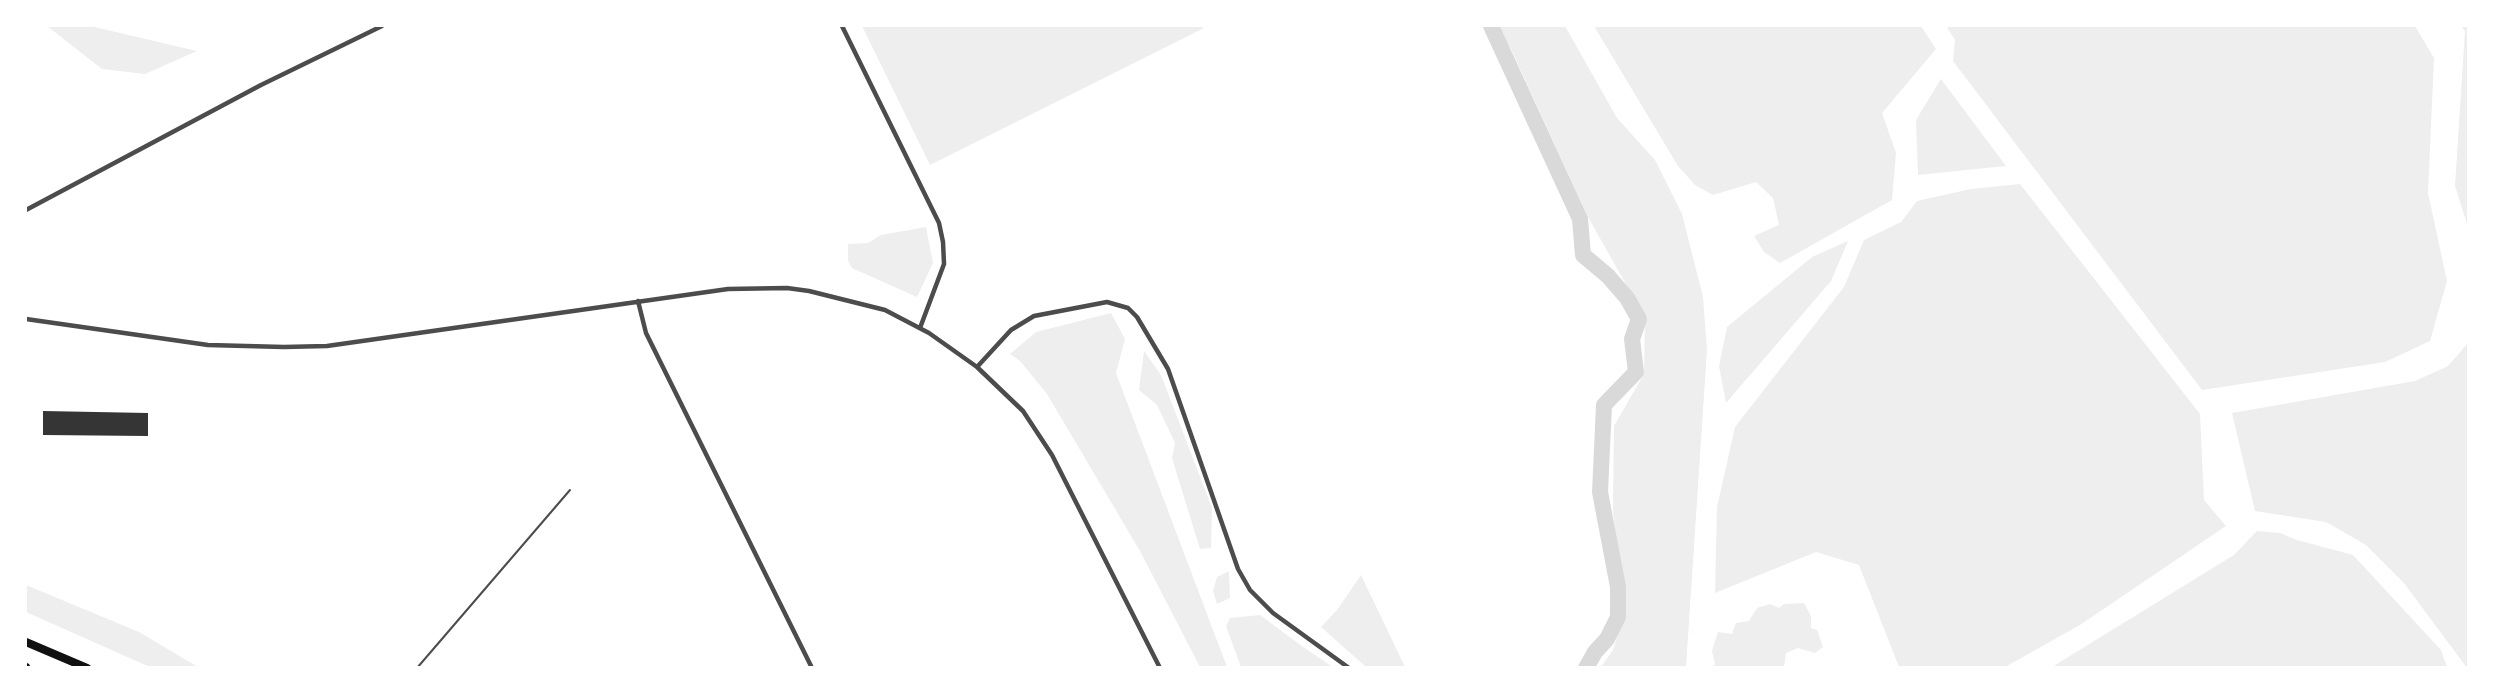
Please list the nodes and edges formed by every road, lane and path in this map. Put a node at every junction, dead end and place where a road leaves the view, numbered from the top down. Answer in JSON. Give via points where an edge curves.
{"nodes":[{"id":1,"x":382,"y":26,"type":"edge"},
{"id":2,"x":842,"y":26,"type":"edge"},
{"id":3,"x":26,"y":210,"type":"edge"},
{"id":4,"x":638,"y":301,"type":"junction"},
{"id":5,"x":26,"y":319,"type":"edge"},
{"id":6,"x":920,"y":328,"type":"junction"},
{"id":7,"x":977,"y":367,"type":"junction"},
{"id":8,"x":570,"y":490,"type":"dead end"},
{"id":9,"x":26,"y":642,"type":"edge"},
{"id":10,"x":87,"y":668,"type":"edge"},
{"id":11,"x":417,"y":668,"type":"edge"},
{"id":12,"x":812,"y":668,"type":"edge"},
{"id":13,"x":1160,"y":668,"type":"edge"},
{"id":14,"x":1350,"y":668,"type":"edge"}],
"edges":[{"from":1,"to":3,"type":"street","via":[[261,85]]},
{"from":2,"to":6,"type":"street","via":[[939,224],[944,264]]},
{"from":4,"to":5,"type":"street","via":[[327,346],[295,347],[208,345]]},
{"from":4,"to":6,"type":"street","via":[[728,289],[787,288],[848,299]]},
{"from":4,"to":12,"type":"street","via":[[646,333]]},
{"from":6,"to":7,"type":"street"},
{"from":7,"to":13,"type":"street","via":[[1023,411],[1052,455]]},
{"from":7,"to":14,"type":"street","via":[[1011,330],[1035,316],[1107,302],[1128,308],[1168,369],[1238,569],[1253,594]]},
{"from":8,"to":11,"type":"lane"},
{"from":9,"to":10,"type":"highway"}]}
